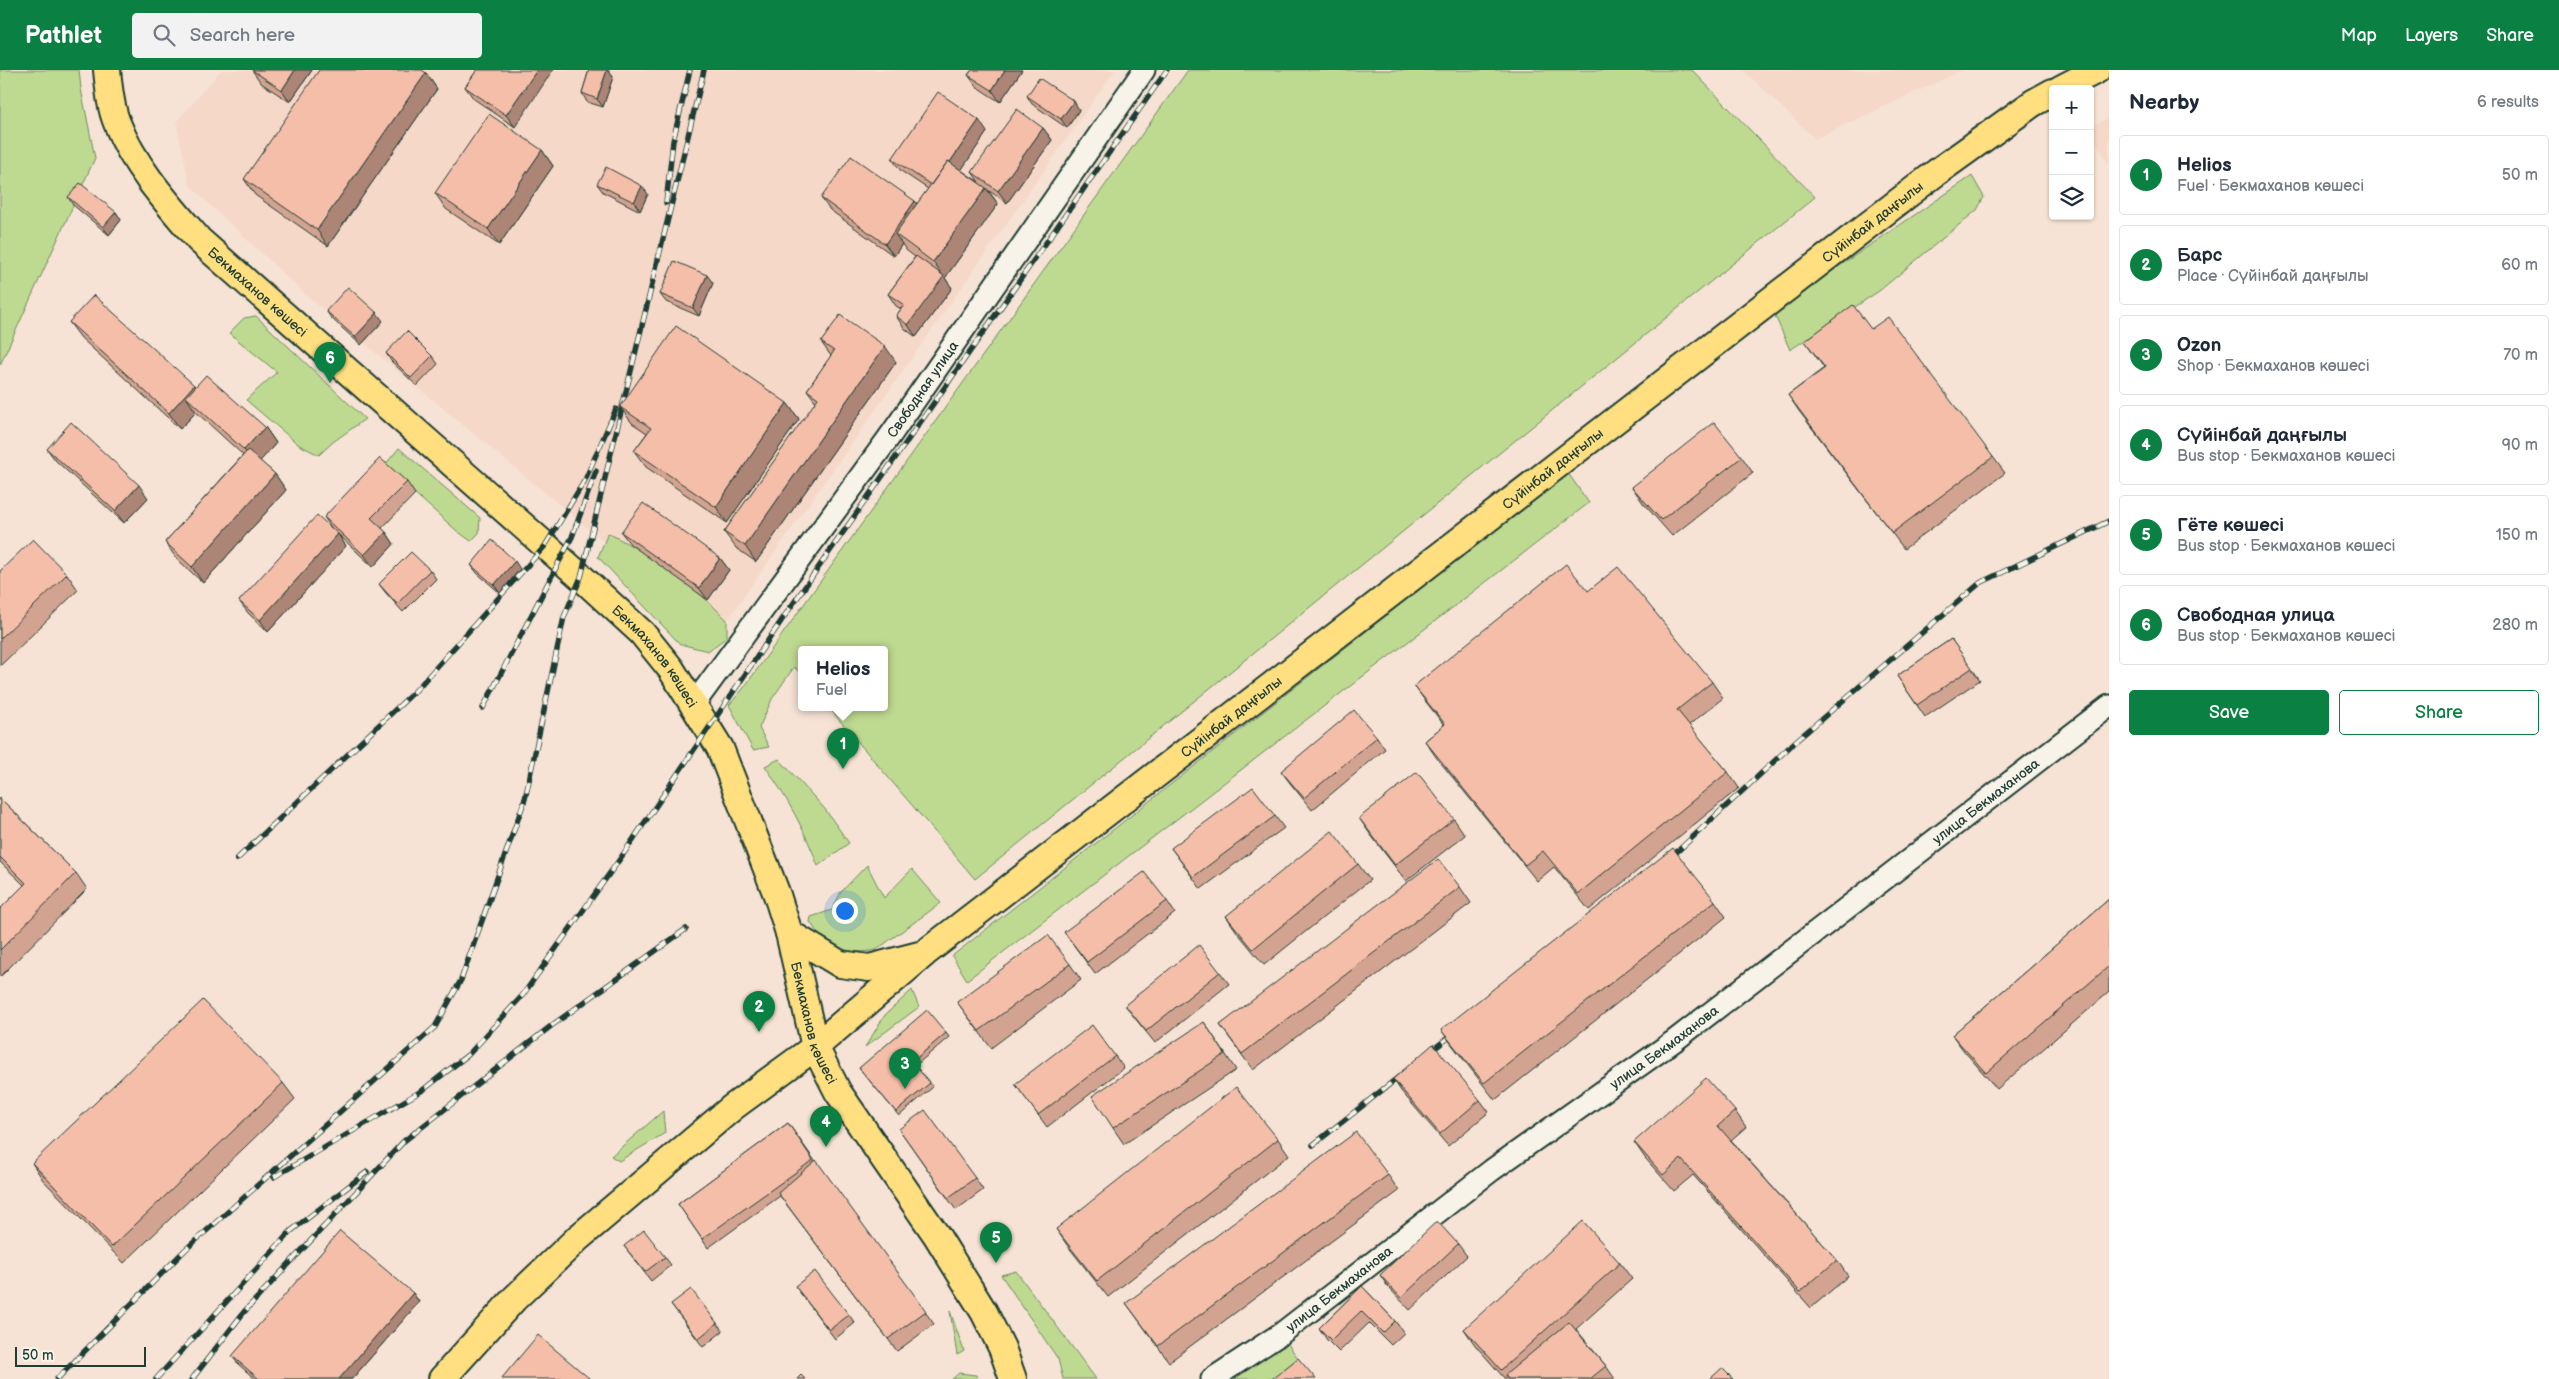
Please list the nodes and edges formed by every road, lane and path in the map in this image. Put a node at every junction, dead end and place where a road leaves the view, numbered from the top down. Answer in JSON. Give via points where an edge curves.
{"nodes":[{"id":1,"x":107,"y":70,"type":"edge"},
{"id":2,"x":1144,"y":70,"type":"edge"},
{"id":3,"x":2097,"y":70,"type":"edge"},
{"id":4,"x":2068,"y":85,"type":"edge"},
{"id":5,"x":2049,"y":94,"type":"edge"},
{"id":6,"x":694,"y":704,"type":"junction"},
{"id":7,"x":2109,"y":706,"type":"edge"},
{"id":8,"x":789,"y":933,"type":"junction"},
{"id":9,"x":925,"y":953,"type":"junction"},
{"id":10,"x":815,"y":1047,"type":"junction"},
{"id":11,"x":442,"y":1379,"type":"edge"},
{"id":12,"x":1013,"y":1379,"type":"edge"},
{"id":13,"x":1212,"y":1379,"type":"edge"}],
"edges":[{"from":1,"to":6,"type":"main road","name":"Бекмаханов көшесі","via":[[117,124],[132,153],[161,196],[199,240],[642,634]]},
{"from":2,"to":6,"type":"street","name":"Свободная улица","via":[[890,436]]},
{"from":3,"to":4,"type":"main road"},
{"from":5,"to":9,"type":"main road","name":"Сүйінбай даңғылы","via":[[2033,102],[1937,172]]},
{"from":6,"to":8,"type":"main road","name":"Бекмаханов көшесі","via":[[720,748],[735,783]]},
{"from":7,"to":13,"type":"street","name":"улица Бекмаханова","via":[[1674,1041],[1492,1170],[1282,1333]]},
{"from":8,"to":9,"type":"main road","via":[[840,964],[859,967],[869,968]]},
{"from":8,"to":10,"type":"main road","name":"Бекмаханов көшесі"},
{"from":9,"to":10,"type":"main road","name":"Сүйінбай даңғылы"},
{"from":10,"to":11,"type":"main road","name":"Сүйінбай даңғылы","via":[[733,1107],[578,1238],[514,1299]]},
{"from":10,"to":12,"type":"main road","name":"Бекмаханов көшесі","via":[[838,1092],[937,1236],[984,1312]]}]}
